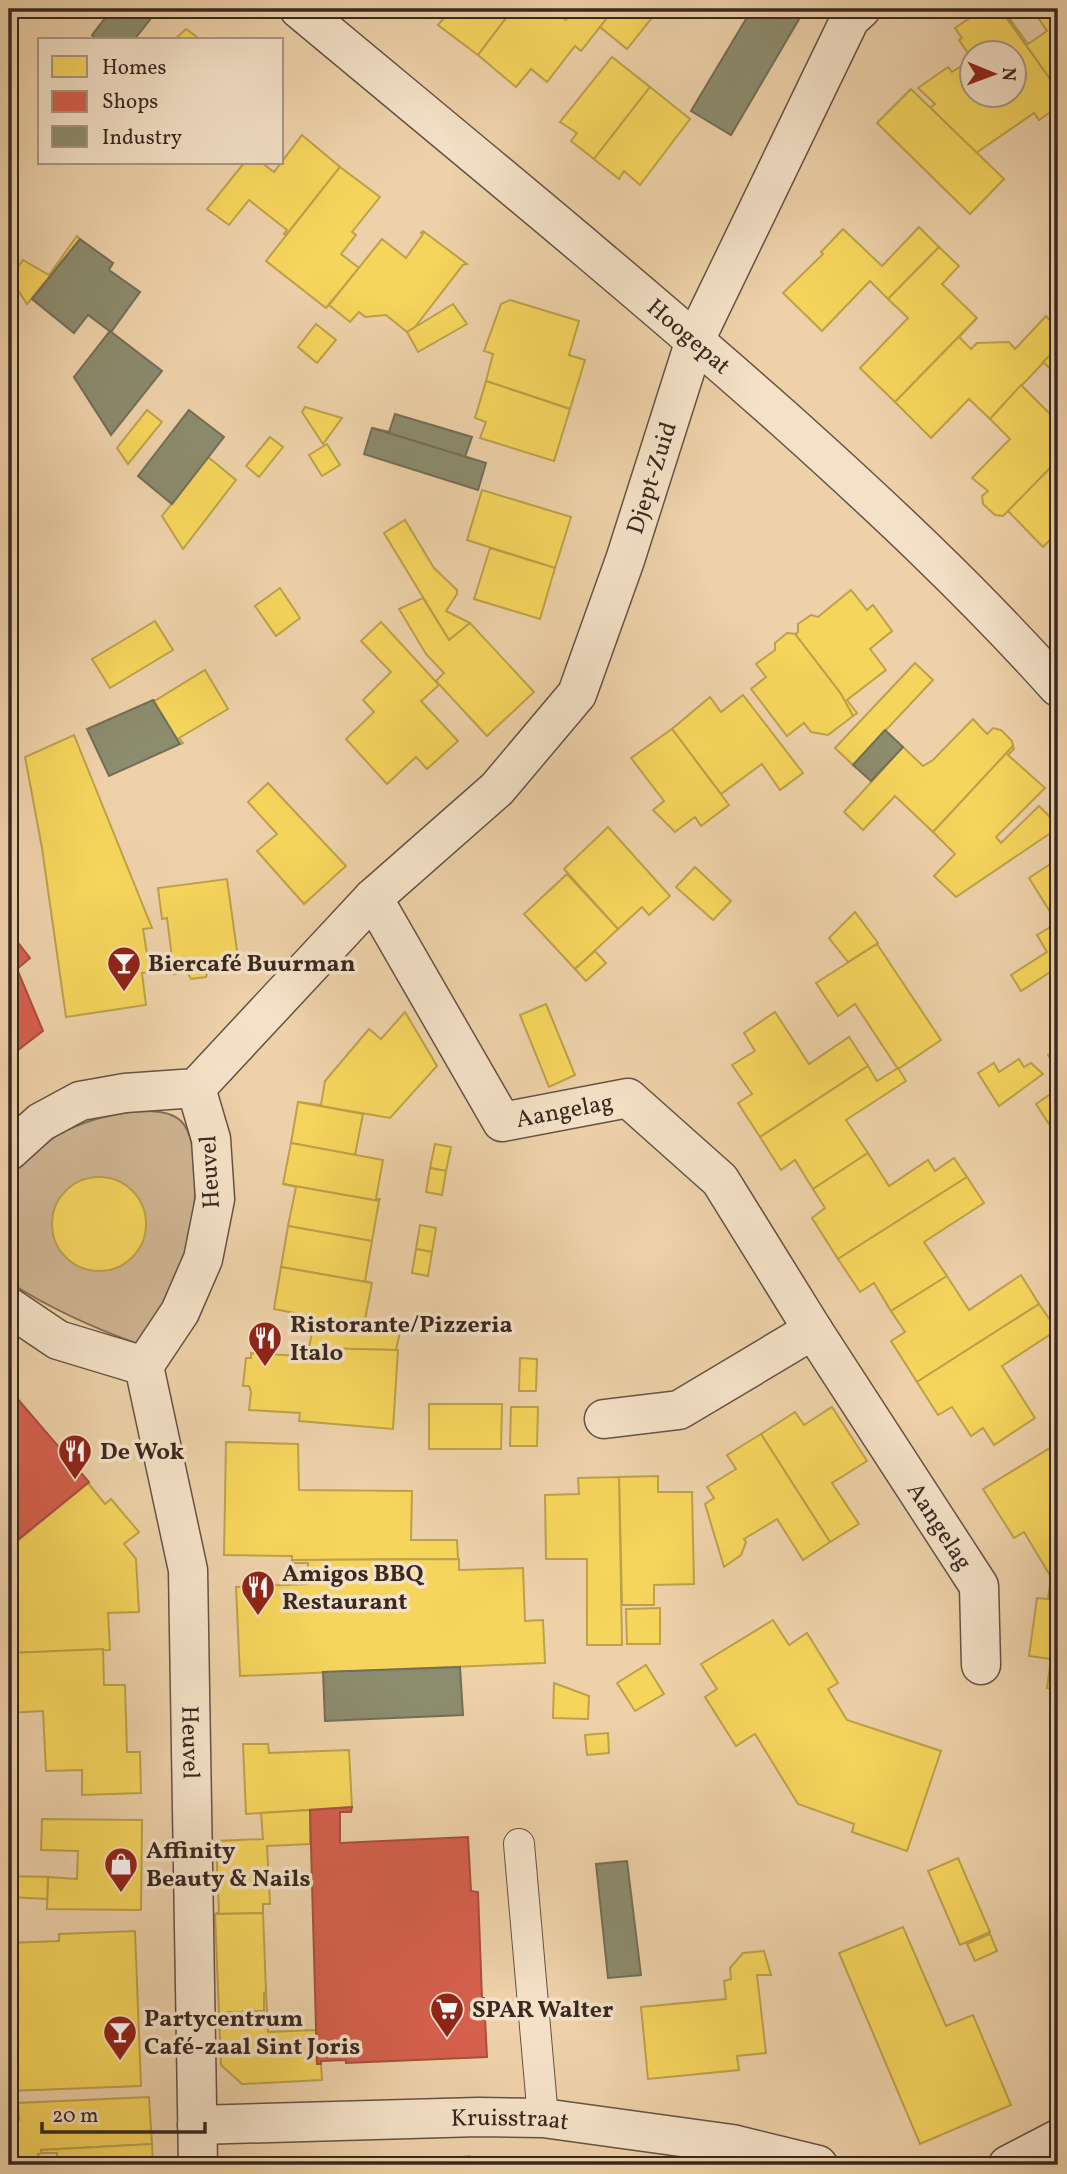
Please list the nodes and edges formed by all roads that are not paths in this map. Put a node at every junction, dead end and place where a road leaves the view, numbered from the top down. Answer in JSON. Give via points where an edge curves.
{"nodes":[{"id":1,"x":299,"y":9,"type":"edge"},
{"id":2,"x":861,"y":9,"type":"edge"},
{"id":3,"x":695,"y":340,"type":"junction"},
{"id":4,"x":1058,"y":687,"type":"edge"},
{"id":5,"x":373,"y":898,"type":"junction"},
{"id":6,"x":196,"y":1088,"type":"junction"},
{"id":7,"x":9,"y":1151,"type":"edge"},
{"id":8,"x":9,"y":1307,"type":"edge"},
{"id":9,"x":813,"y":1330,"type":"junction"},
{"id":10,"x":144,"y":1366,"type":"junction"},
{"id":11,"x":604,"y":1419,"type":"dead end"},
{"id":12,"x":981,"y":1665,"type":"dead end"},
{"id":13,"x":520,"y":1844,"type":"dead end"},
{"id":14,"x":543,"y":2118,"type":"junction"},
{"id":15,"x":197,"y":2125,"type":"junction"},
{"id":16,"x":1058,"y":2139,"type":"edge"},
{"id":17,"x":198,"y":2165,"type":"edge"},
{"id":18,"x":818,"y":2165,"type":"edge"},
{"id":19,"x":1008,"y":2165,"type":"edge"}],
"edges":[{"from":1,"to":3,"type":"street","name":"Hoogepat"},
{"from":2,"to":3,"type":"street","name":"Djept-Zuid","via":[[850,19]]},
{"from":3,"to":4,"type":"street","name":"Hoogepat","via":[[871,498],[999,621]]},
{"from":3,"to":5,"type":"street","name":"Djept-Zuid","via":[[577,694],[497,789]]},
{"from":5,"to":6,"type":"street"},
{"from":5,"to":9,"type":"street","name":"Aangelag","via":[[502,1122],[628,1098],[720,1180]]},
{"from":6,"to":7,"type":"street","via":[[80,1101],[41,1122]]},
{"from":6,"to":10,"type":"street","name":"Heuvel","via":[[211,1139],[215,1199],[203,1259],[180,1312]]},
{"from":8,"to":10,"type":"street","via":[[58,1340]]},
{"from":9,"to":11,"type":"street","via":[[678,1410]]},
{"from":9,"to":12,"type":"street","name":"Aangelag","via":[[979,1586]]},
{"from":10,"to":15,"type":"street","name":"Heuvel","via":[[188,1570]]},
{"from":13,"to":14,"type":"lane"},
{"from":14,"to":15,"type":"street","name":"Kruisstraat"},
{"from":14,"to":18,"type":"street","name":"Kruisstraat","via":[[732,2144]]},
{"from":15,"to":17,"type":"street","name":"Heuvel"},
{"from":16,"to":19,"type":"street"}]}
